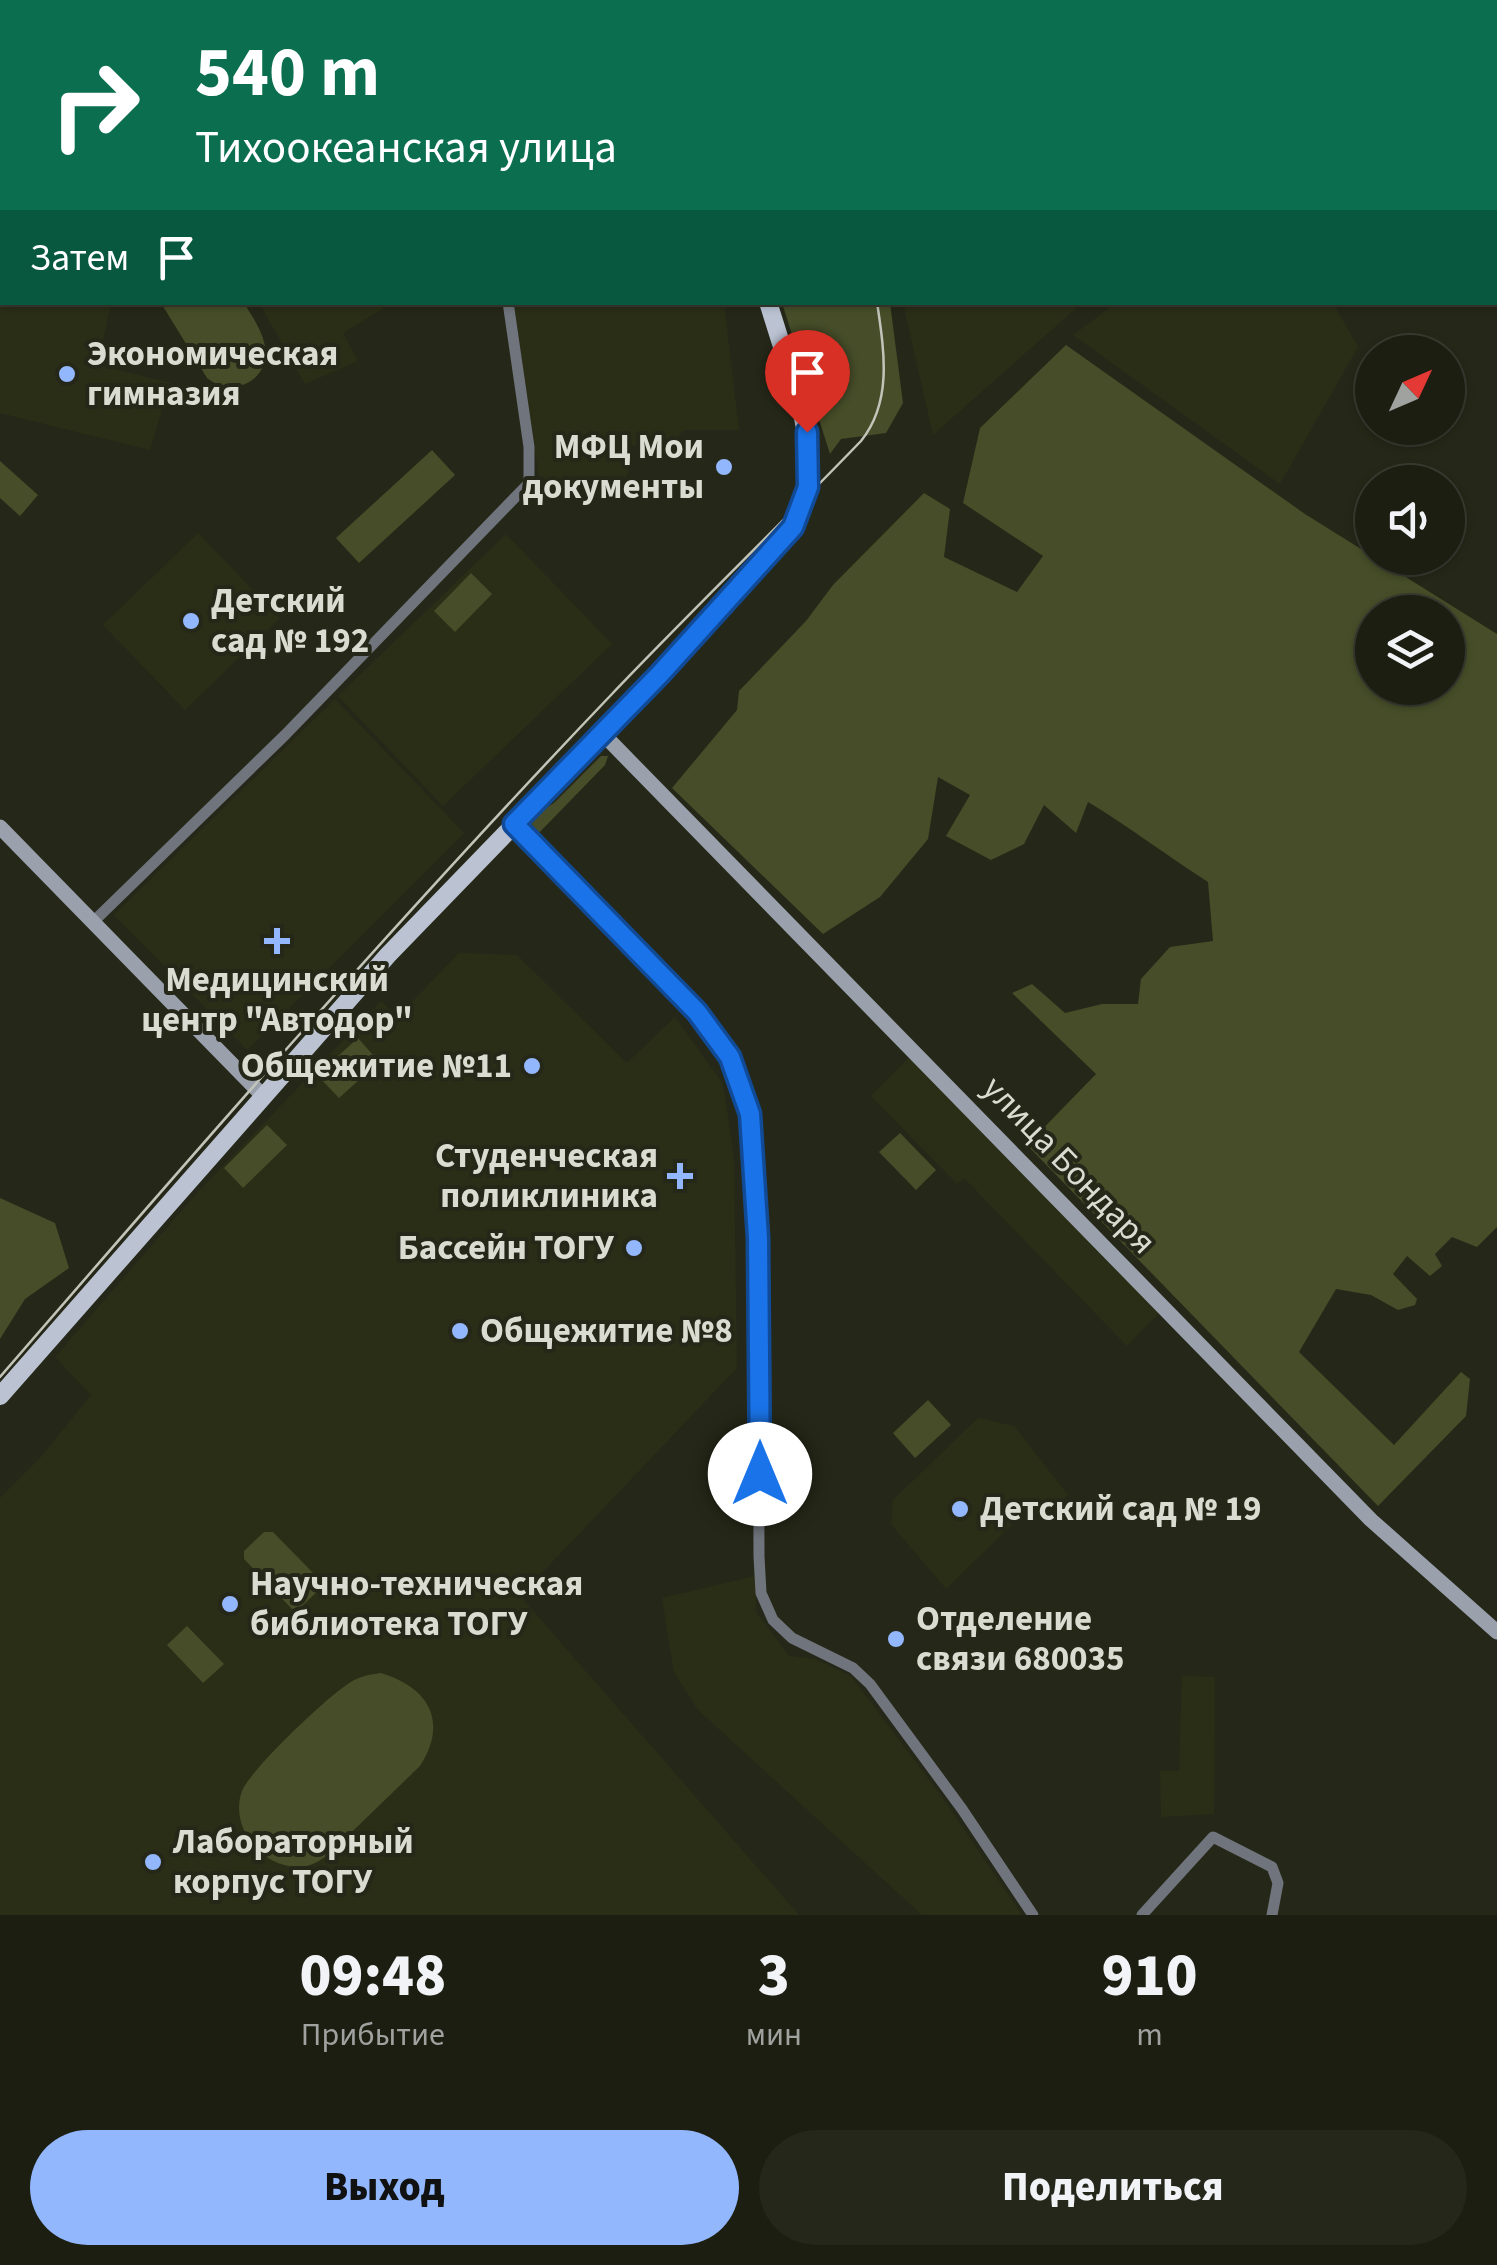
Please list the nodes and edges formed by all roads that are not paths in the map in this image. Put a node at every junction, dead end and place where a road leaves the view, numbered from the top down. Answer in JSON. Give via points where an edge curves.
{"nodes":[{"id":1,"x":508,"y":305,"type":"edge"},
{"id":2,"x":769,"y":305,"type":"edge"},
{"id":3,"x":602,"y":733,"type":"junction"},
{"id":4,"x":514,"y":824,"type":"junction"},
{"id":5,"x":0,"y":828,"type":"edge"},
{"id":6,"x":93,"y":922,"type":"junction"},
{"id":7,"x":264,"y":1096,"type":"junction"},
{"id":8,"x":0,"y":1396,"type":"edge"},
{"id":9,"x":1497,"y":1632,"type":"edge"},
{"id":10,"x":1033,"y":1915,"type":"edge"},
{"id":11,"x":1142,"y":1915,"type":"edge"},
{"id":12,"x":1272,"y":1915,"type":"edge"}],
"edges":[{"from":1,"to":6,"type":"street","via":[[530,447],[529,483],[286,735]]},
{"from":2,"to":3,"type":"main road","via":[[807,432],[808,487],[798,516]]},
{"from":3,"to":4,"type":"main road"},
{"from":3,"to":9,"type":"main road","name":"улица Бондаря","via":[[1371,1520]]},
{"from":4,"to":7,"type":"main road"},
{"from":4,"to":10,"type":"street","via":[[697,1012],[730,1057],[750,1114],[758,1238],[760,1593],[767,1612],[792,1638],[854,1668],[870,1684]]},
{"from":5,"to":6,"type":"main road"},
{"from":6,"to":7,"type":"main road"},
{"from":7,"to":8,"type":"main road"},
{"from":11,"to":12,"type":"street","via":[[1214,1837],[1272,1868],[1278,1884]]}]}
